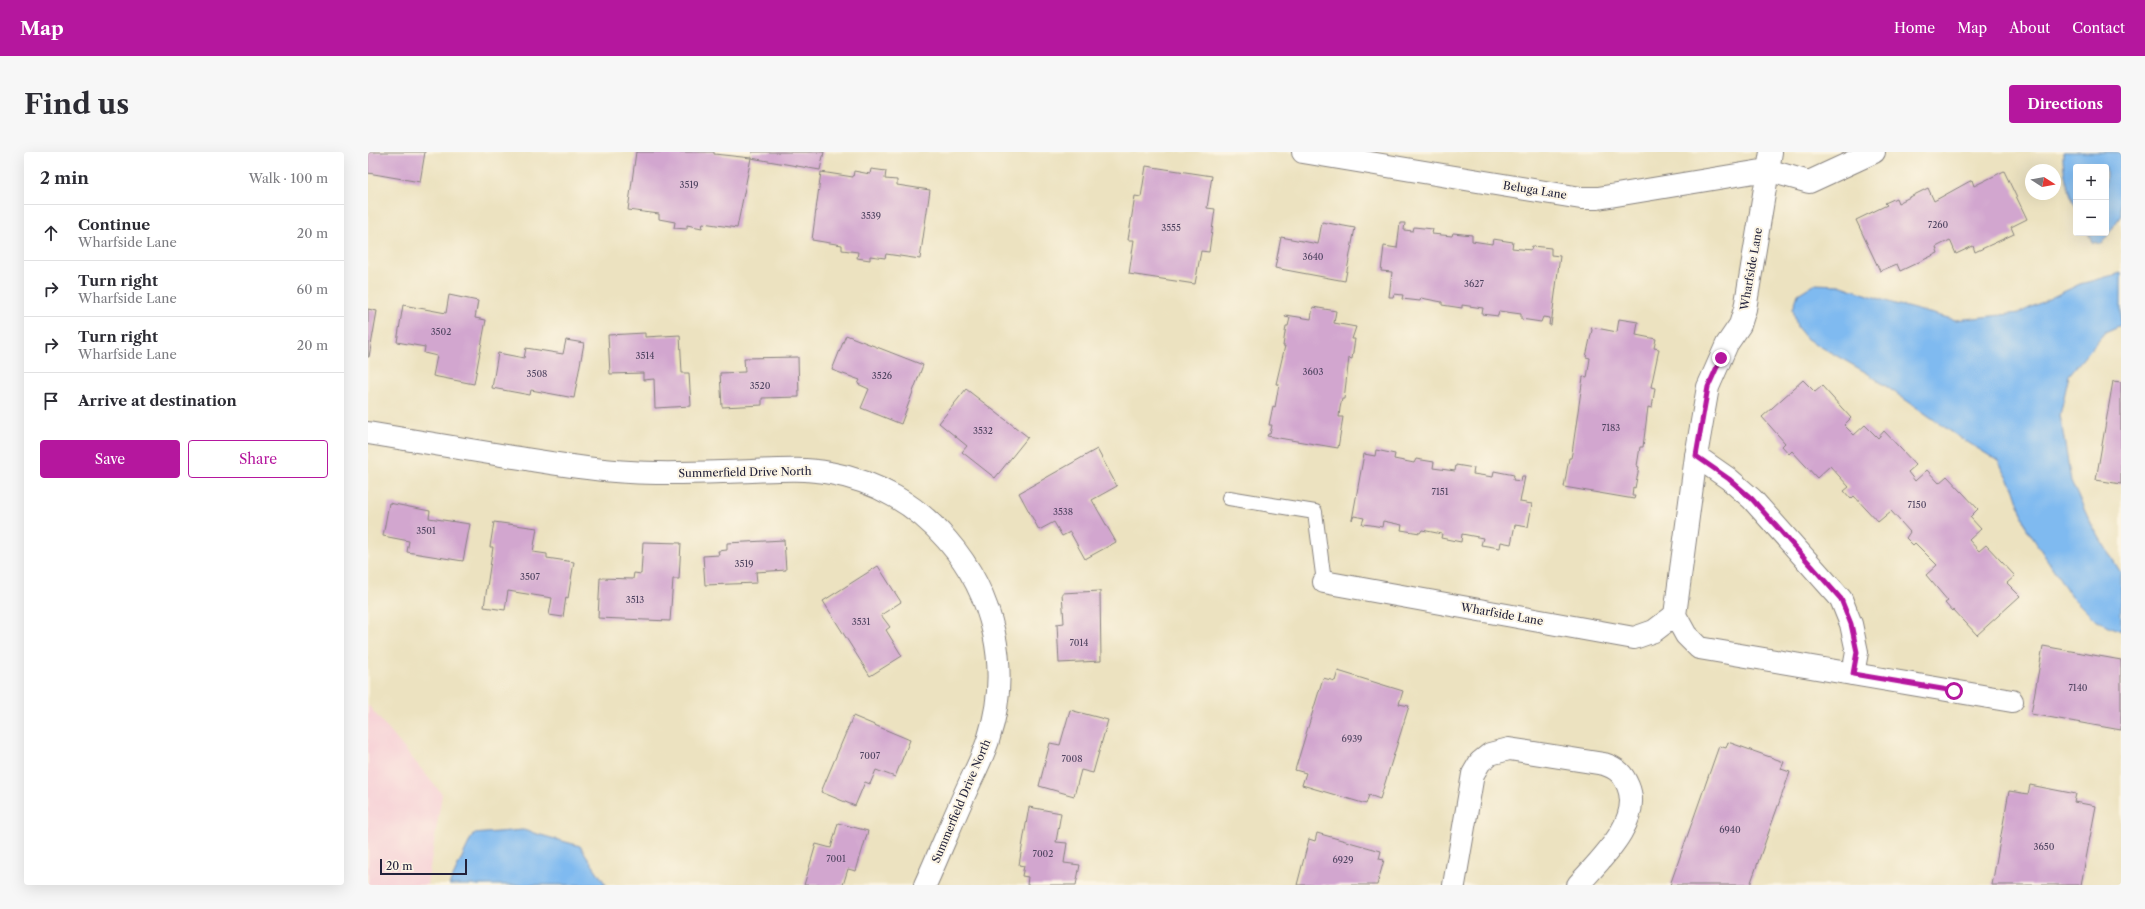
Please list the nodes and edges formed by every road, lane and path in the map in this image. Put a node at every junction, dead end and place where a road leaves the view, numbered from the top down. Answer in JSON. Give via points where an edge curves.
{"nodes":[{"id":1,"x":1303,"y":152,"type":"edge"},
{"id":2,"x":1874,"y":152,"type":"edge"},
{"id":3,"x":1769,"y":161,"type":"edge"},
{"id":4,"x":368,"y":433,"type":"edge"},
{"id":5,"x":1696,"y":456,"type":"junction"},
{"id":6,"x":1229,"y":498,"type":"dead end"},
{"id":7,"x":1324,"y":582,"type":"joint"},
{"id":8,"x":1675,"y":615,"type":"junction"},
{"id":9,"x":1853,"y":674,"type":"junction"},
{"id":10,"x":2012,"y":701,"type":"dead end"},
{"id":11,"x":925,"y":885,"type":"edge"},
{"id":12,"x":1454,"y":885,"type":"edge"},
{"id":13,"x":1578,"y":885,"type":"edge"}],
"edges":[{"from":1,"to":3,"type":"street","name":"Beluga Lane","via":[[1581,198],[1598,198]]},
{"from":2,"to":3,"type":"street","via":[[1809,182]]},
{"from":3,"to":5,"type":"street","name":"Wharfside Lane","via":[[1746,309],[1708,387]]},
{"from":4,"to":11,"type":"street","name":"Summerfield Drive North","via":[[610,471],[829,472],[881,489],[917,511],[938,529],[972,573],[996,638],[999,666],[998,694],[990,735]]},
{"from":5,"to":8,"type":"street","name":"Wharfside Lane"},
{"from":5,"to":9,"type":"street","via":[[1752,499],[1841,599],[1851,624],[1857,652]]},
{"from":6,"to":7,"type":"lane","via":[[1315,512]]},
{"from":7,"to":8,"type":"street","name":"Wharfside Lane","via":[[1634,638],[1654,631]]},
{"from":8,"to":9,"type":"street","via":[[1686,635],[1699,648]]},
{"from":9,"to":10,"type":"street"},
{"from":12,"to":13,"type":"street","via":[[1473,774],[1480,762],[1490,754],[1509,749],[1604,764],[1616,769],[1626,778],[1631,798],[1622,832],[1615,844]]}]}
